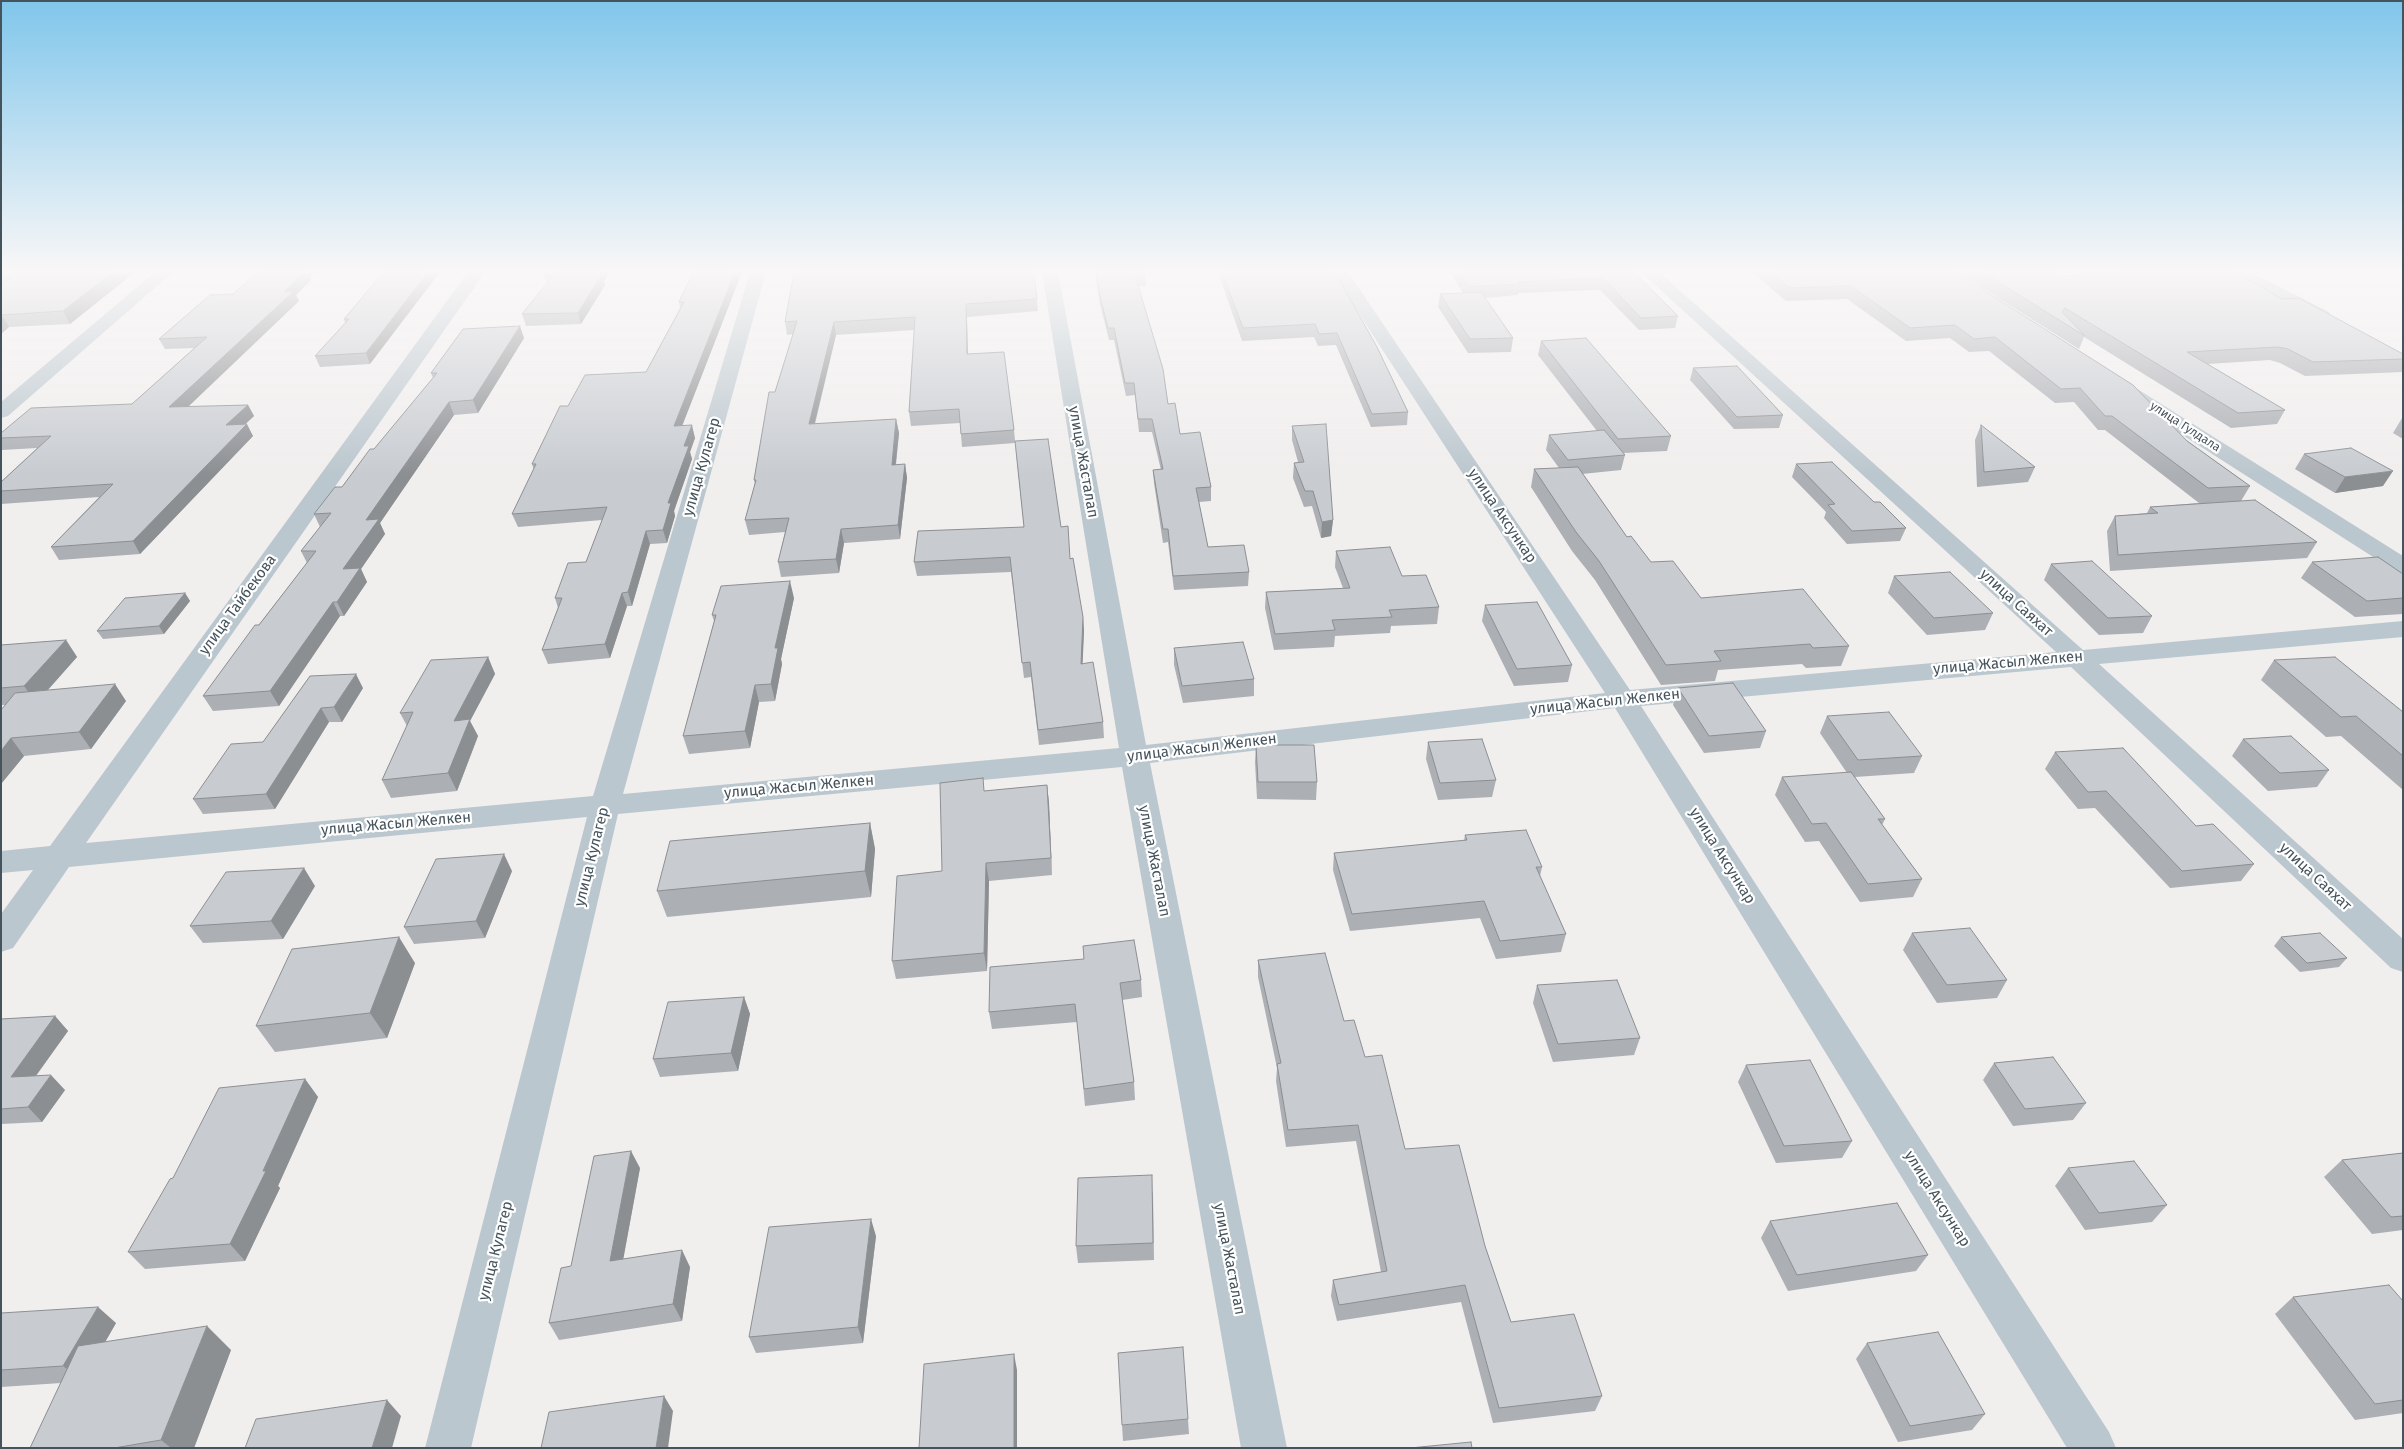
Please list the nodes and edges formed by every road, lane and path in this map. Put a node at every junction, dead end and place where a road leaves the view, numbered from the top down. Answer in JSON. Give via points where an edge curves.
{"nodes":[{"id":1,"x":86,"y":340,"type":"edge"},
{"id":2,"x":429,"y":340,"type":"edge"},
{"id":3,"x":739,"y":340,"type":"edge"},
{"id":4,"x":1062,"y":340,"type":"edge"},
{"id":5,"x":1385,"y":340,"type":"edge"},
{"id":6,"x":1724,"y":340,"type":"edge"},
{"id":7,"x":2109,"y":379,"type":"edge"},
{"id":8,"x":1,"y":412,"type":"edge"},
{"id":9,"x":2403,"y":566,"type":"edge"},
{"id":10,"x":2403,"y":629,"type":"edge"},
{"id":11,"x":2076,"y":657,"type":"junction"},
{"id":12,"x":1623,"y":699,"type":"junction"},
{"id":13,"x":1134,"y":756,"type":"junction"},
{"id":14,"x":605,"y":805,"type":"junction"},
{"id":15,"x":59,"y":856,"type":"junction"},
{"id":16,"x":1,"y":862,"type":"edge"},
{"id":17,"x":1,"y":939,"type":"edge"},
{"id":18,"x":2403,"y":959,"type":"edge"},
{"id":19,"x":448,"y":1448,"type":"edge"},
{"id":20,"x":1264,"y":1448,"type":"edge"},
{"id":21,"x":2093,"y":1448,"type":"edge"}],
"edges":[{"from":1,"to":8,"type":"street"},
{"from":2,"to":15,"type":"street","name":"улица Тайбекова"},
{"from":3,"to":14,"type":"street","name":"улица Кулагер"},
{"from":4,"to":13,"type":"street","name":"улица Жасталап"},
{"from":5,"to":12,"type":"street","name":"улица Аксункар"},
{"from":6,"to":11,"type":"street","name":"улица Саяхат"},
{"from":7,"to":9,"type":"street","name":"улица Гулдала"},
{"from":10,"to":11,"type":"street","name":"улица Жасыл Желкен"},
{"from":11,"to":12,"type":"street","name":"улица Жасыл Желкен"},
{"from":11,"to":18,"type":"street","name":"улица Саяхат"},
{"from":12,"to":13,"type":"street","name":"улица Жасыл Желкен"},
{"from":12,"to":21,"type":"street","name":"улица Аксункар"},
{"from":13,"to":14,"type":"street","name":"улица Жасыл Желкен"},
{"from":13,"to":20,"type":"street","name":"улица Жасталап"},
{"from":14,"to":15,"type":"street","name":"улица Жасыл Желкен"},
{"from":14,"to":19,"type":"street","name":"улица Кулагер"},
{"from":15,"to":16,"type":"street","name":"улица Жасыл Желкен"},
{"from":15,"to":17,"type":"street","name":"улица Тайбекова"}]}
